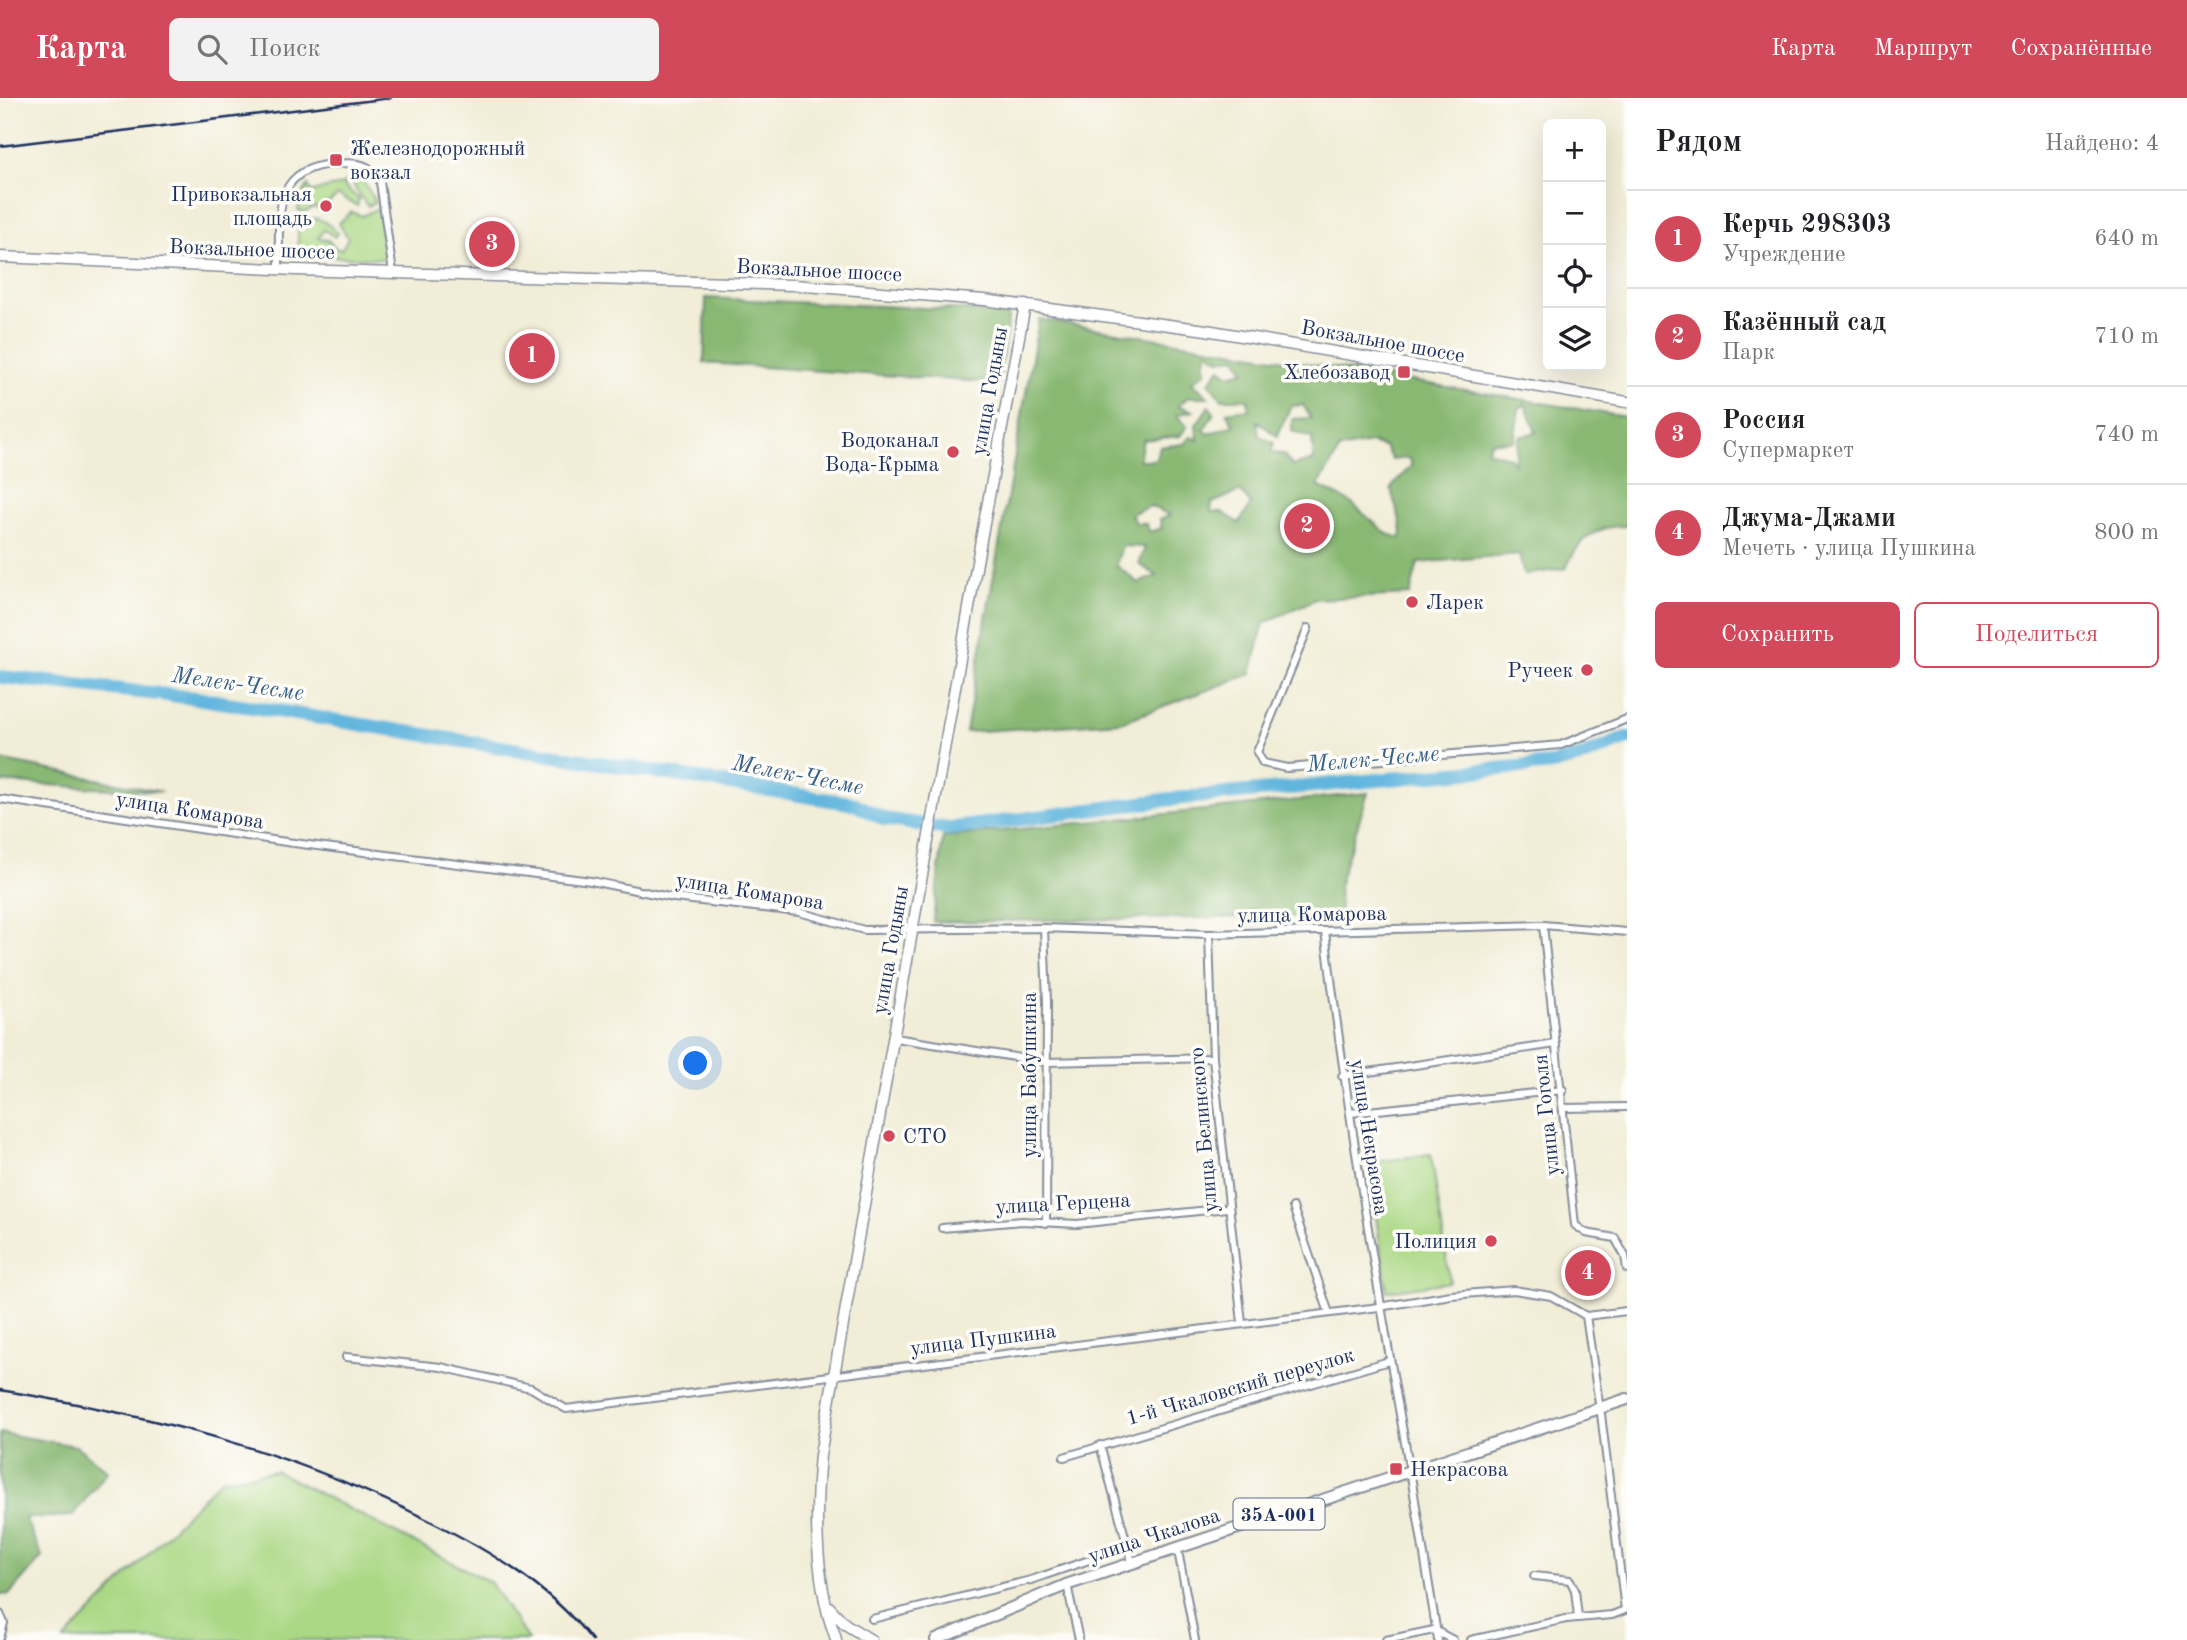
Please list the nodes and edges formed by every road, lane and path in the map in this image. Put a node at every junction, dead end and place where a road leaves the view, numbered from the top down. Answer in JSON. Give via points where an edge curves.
{"nodes":[{"id":1,"x":0,"y":257,"type":"edge"},
{"id":2,"x":279,"y":269,"type":"junction"},
{"id":3,"x":393,"y":273,"type":"junction"},
{"id":4,"x":1025,"y":305,"type":"junction"},
{"id":5,"x":1627,"y":402,"type":"edge"},
{"id":6,"x":1308,"y":628,"type":"dead end"},
{"id":7,"x":1627,"y":719,"type":"edge"},
{"id":8,"x":0,"y":799,"type":"edge"},
{"id":9,"x":1543,"y":925,"type":"junction"},
{"id":10,"x":1044,"y":928,"type":"junction"},
{"id":11,"x":914,"y":929,"type":"junction"},
{"id":12,"x":1325,"y":932,"type":"junction"},
{"id":13,"x":1627,"y":932,"type":"edge"},
{"id":14,"x":1209,"y":934,"type":"junction"},
{"id":15,"x":895,"y":1038,"type":"junction"},
{"id":16,"x":1556,"y":1044,"type":"junction"},
{"id":17,"x":1213,"y":1058,"type":"junction"},
{"id":18,"x":1046,"y":1062,"type":"junction"},
{"id":19,"x":1342,"y":1076,"type":"junction"},
{"id":20,"x":1563,"y":1090,"type":"junction"},
{"id":21,"x":1627,"y":1107,"type":"edge"},
{"id":22,"x":1564,"y":1108,"type":"junction"},
{"id":23,"x":1350,"y":1114,"type":"junction"},
{"id":24,"x":1293,"y":1207,"type":"dead end"},
{"id":25,"x":1227,"y":1208,"type":"junction"},
{"id":26,"x":1046,"y":1223,"type":"junction"},
{"id":27,"x":942,"y":1228,"type":"dead end"},
{"id":28,"x":1627,"y":1269,"type":"edge"},
{"id":29,"x":1379,"y":1307,"type":"junction"},
{"id":30,"x":1627,"y":1311,"type":"edge"},
{"id":31,"x":1329,"y":1313,"type":"junction"},
{"id":32,"x":1586,"y":1316,"type":"junction"},
{"id":33,"x":1242,"y":1323,"type":"junction"},
{"id":34,"x":346,"y":1357,"type":"dead end"},
{"id":35,"x":1389,"y":1361,"type":"junction"},
{"id":36,"x":833,"y":1376,"type":"junction"},
{"id":37,"x":1627,"y":1402,"type":"edge"},
{"id":38,"x":1601,"y":1412,"type":"junction"},
{"id":39,"x":1100,"y":1445,"type":"junction"},
{"id":40,"x":1064,"y":1457,"type":"dead end"},
{"id":41,"x":1410,"y":1474,"type":"junction"},
{"id":42,"x":1127,"y":1547,"type":"junction"},
{"id":43,"x":1178,"y":1549,"type":"junction"},
{"id":44,"x":1624,"y":1562,"type":"edge"},
{"id":45,"x":1133,"y":1565,"type":"junction"},
{"id":46,"x":1534,"y":1576,"type":"dead end"},
{"id":47,"x":1067,"y":1587,"type":"junction"},
{"id":48,"x":826,"y":1603,"type":"junction"},
{"id":49,"x":0,"y":1614,"type":"edge"},
{"id":50,"x":1578,"y":1617,"type":"junction"},
{"id":51,"x":872,"y":1619,"type":"dead end"},
{"id":52,"x":1434,"y":1630,"type":"junction"},
{"id":53,"x":0,"y":1638,"type":"edge"},
{"id":54,"x":836,"y":1640,"type":"edge"},
{"id":55,"x":871,"y":1640,"type":"edge"},
{"id":56,"x":936,"y":1640,"type":"edge"},
{"id":57,"x":947,"y":1640,"type":"edge"},
{"id":58,"x":1079,"y":1640,"type":"edge"},
{"id":59,"x":1195,"y":1640,"type":"edge"},
{"id":60,"x":1386,"y":1640,"type":"edge"},
{"id":61,"x":1438,"y":1640,"type":"edge"},
{"id":62,"x":1453,"y":1640,"type":"edge"},
{"id":63,"x":1471,"y":1640,"type":"edge"}],
"edges":[{"from":1,"to":2,"type":"main road","name":"Вокзальное шоссе"},
{"from":2,"to":3,"type":"main road","name":"Вокзальное шоссе"},
{"from":2,"to":3,"type":"street","via":[[281,202],[291,180],[318,165],[360,162],[379,175]]},
{"from":3,"to":4,"type":"main road","name":"Вокзальное шоссе","via":[[793,285]]},
{"from":4,"to":5,"type":"main road","name":"Вокзальное шоссе","via":[[1206,330]]},
{"from":4,"to":11,"type":"main road","name":"улица Годыны"},
{"from":6,"to":7,"type":"street","via":[[1257,752],[1263,763],[1274,767],[1561,745]]},
{"from":8,"to":11,"type":"street","name":"улица Комарова","via":[[591,881],[674,898],[799,912],[864,930]]},
{"from":9,"to":12,"type":"street","name":"улица Комарова"},
{"from":9,"to":13,"type":"street","name":"улица Комарова"},
{"from":9,"to":16,"type":"street","name":"улица Гоголя"},
{"from":10,"to":11,"type":"street","name":"улица Комарова"},
{"from":10,"to":14,"type":"street","name":"улица Комарова"},
{"from":10,"to":18,"type":"street","name":"улица Бабушкина"},
{"from":11,"to":15,"type":"main road","name":"улица Годыны"},
{"from":12,"to":14,"type":"street","name":"улица Комарова"},
{"from":12,"to":19,"type":"street","name":"улица Некрасова"},
{"from":14,"to":17,"type":"street","name":"улица Белинского"},
{"from":15,"to":18,"type":"street"},
{"from":15,"to":36,"type":"main road","name":"улица Годыны"},
{"from":16,"to":19,"type":"street"},
{"from":16,"to":20,"type":"street","name":"улица Гоголя"},
{"from":17,"to":18,"type":"street"},
{"from":17,"to":25,"type":"street","name":"улица Белинского"},
{"from":18,"to":26,"type":"street","name":"улица Бабушкина"},
{"from":19,"to":23,"type":"street","name":"улица Некрасова"},
{"from":20,"to":22,"type":"street","name":"улица Гоголя"},
{"from":20,"to":23,"type":"street"},
{"from":21,"to":22,"type":"street"},
{"from":22,"to":28,"type":"street","name":"улица Гоголя","via":[[1575,1225],[1586,1233],[1615,1238]]},
{"from":23,"to":29,"type":"street","name":"улица Некрасова"},
{"from":24,"to":31,"type":"street"},
{"from":25,"to":26,"type":"street","name":"улица Герцена","via":[[1077,1224]]},
{"from":25,"to":33,"type":"street","name":"улица Белинского"},
{"from":26,"to":27,"type":"street","name":"улица Герцена"},
{"from":29,"to":31,"type":"street","name":"улица Пушкина"},
{"from":29,"to":32,"type":"street","name":"улица Пушкина","via":[[1514,1290],[1551,1296]]},
{"from":29,"to":35,"type":"street","name":"улица Некрасова"},
{"from":30,"to":32,"type":"street"},
{"from":31,"to":33,"type":"street","name":"улица Пушкина"},
{"from":32,"to":38,"type":"street"},
{"from":33,"to":36,"type":"street","name":"улица Пушкина"},
{"from":34,"to":36,"type":"street","name":"улица Пушкина","via":[[441,1367],[531,1388],[566,1409]]},
{"from":35,"to":39,"type":"street","name":"1-й Чкаловский переулок"},
{"from":35,"to":41,"type":"street","name":"улица Некрасова"},
{"from":36,"to":48,"type":"main road","name":"улица Годыны","via":[[817,1501]]},
{"from":37,"to":38,"type":"main road","name":"улица Чкалова","number":"35А-001"},
{"from":38,"to":41,"type":"main road","name":"улица Чкалова","number":"35А-001"},
{"from":38,"to":44,"type":"street"},
{"from":39,"to":40,"type":"street","name":"1-й Чкаловский переулок"},
{"from":39,"to":42,"type":"street"},
{"from":41,"to":43,"type":"main road","name":"улица Чкалова","number":"35А-001"},
{"from":41,"to":52,"type":"street","name":"улица Некрасова"},
{"from":42,"to":45,"type":"street"},
{"from":42,"to":51,"type":"street","via":[[1031,1580]]},
{"from":43,"to":45,"type":"main road","name":"улица Чкалова","number":"35А-001"},
{"from":43,"to":59,"type":"street"},
{"from":44,"to":50,"type":"street","via":[[1625,1611]]},
{"from":45,"to":47,"type":"main road","name":"улица Чкалова","number":"35А-001"},
{"from":46,"to":50,"type":"street","via":[[1570,1580]]},
{"from":47,"to":56,"type":"main road","name":"улица Чкалова","number":"35А-001"},
{"from":47,"to":57,"type":"main road","name":"улица Чкалова","number":"35А-001"},
{"from":47,"to":58,"type":"street"},
{"from":48,"to":54,"type":"main road","name":"улица Годыны"},
{"from":48,"to":55,"type":"main road"},
{"from":49,"to":53,"type":"street","via":[[4,1623]]},
{"from":50,"to":63,"type":"street"},
{"from":52,"to":60,"type":"street"},
{"from":52,"to":61,"type":"street","name":"улица Некрасова"},
{"from":52,"to":62,"type":"street"}]}
